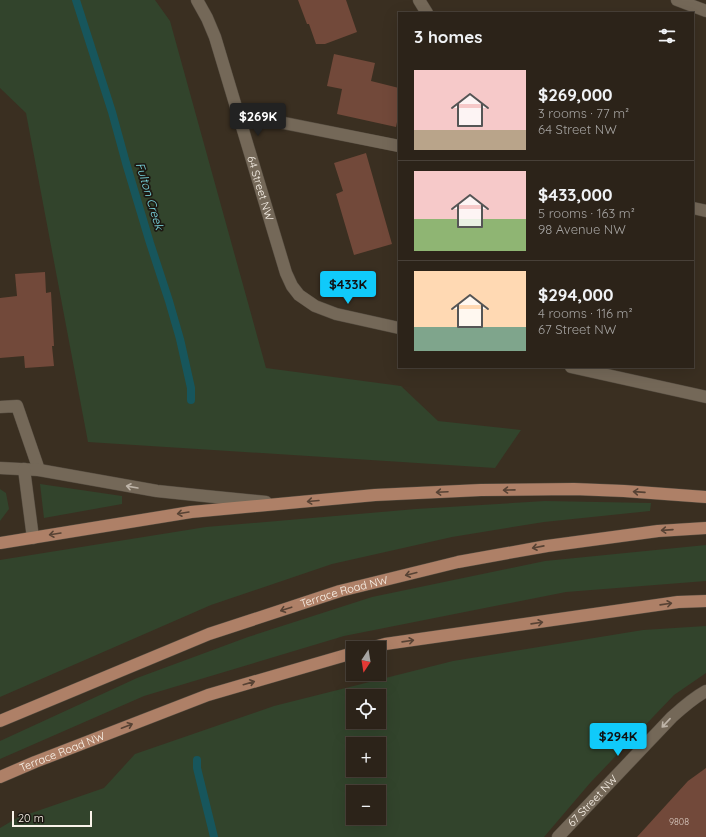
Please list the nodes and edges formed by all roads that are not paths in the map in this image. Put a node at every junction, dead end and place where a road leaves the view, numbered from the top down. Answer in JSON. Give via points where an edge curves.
{"nodes":[{"id":1,"x":197,"y":0,"type":"edge"},
{"id":2,"x":419,"y":0,"type":"edge"},
{"id":3,"x":677,"y":0,"type":"edge"},
{"id":4,"x":706,"y":11,"type":"edge"},
{"id":5,"x":426,"y":12,"type":"edge"},
{"id":6,"x":239,"y":114,"type":"junction"},
{"id":7,"x":398,"y":146,"type":"edge"},
{"id":8,"x":694,"y":208,"type":"edge"},
{"id":9,"x":706,"y":211,"type":"edge"},
{"id":10,"x":398,"y":328,"type":"edge"},
{"id":11,"x":576,"y":368,"type":"edge"},
{"id":12,"x":706,"y":397,"type":"edge"},
{"id":13,"x":0,"y":408,"type":"edge"},
{"id":14,"x":0,"y":468,"type":"edge"},
{"id":15,"x":24,"y":469,"type":"junction"},
{"id":16,"x":38,"y":470,"type":"junction"},
{"id":17,"x":706,"y":496,"type":"edge"},
{"id":18,"x":282,"y":503,"type":"junction"},
{"id":19,"x":706,"y":528,"type":"edge"},
{"id":20,"x":33,"y":538,"type":"junction"},
{"id":21,"x":0,"y":543,"type":"edge"},
{"id":22,"x":706,"y":601,"type":"edge"},
{"id":23,"x":386,"y":644,"type":"edge"},
{"id":24,"x":346,"y":655,"type":"edge"},
{"id":25,"x":701,"y":694,"type":"edge"},
{"id":26,"x":0,"y":721,"type":"edge"},
{"id":27,"x":0,"y":777,"type":"edge"},
{"id":28,"x":558,"y":837,"type":"edge"}],
"edges":[{"from":1,"to":6,"type":"street","name":"64 Street NW","via":[[215,37]]},
{"from":2,"to":5,"type":"street"},
{"from":3,"to":4,"type":"street"},
{"from":6,"to":7,"type":"street"},
{"from":6,"to":10,"type":"street","name":"64 Street NW","via":[[292,286],[299,295],[315,306],[336,314]]},
{"from":8,"to":9,"type":"street"},
{"from":11,"to":12,"type":"street"},
{"from":13,"to":16,"type":"street","via":[[17,406]]},
{"from":14,"to":15,"type":"street"},
{"from":15,"to":16,"type":"street"},
{"from":15,"to":20,"type":"street"},
{"from":18,"to":16,"type":"street","one_way":true,"via":[[156,491]]},
{"from":17,"to":18,"type":"main road","one_way":true,"via":[[574,489],[481,490]]},
{"from":18,"to":20,"type":"main road","one_way":true,"via":[[191,512]]},
{"from":19,"to":26,"type":"main road","name":"Terrace Road NW","one_way":true,"via":[[658,531],[547,546],[458,562],[340,591],[209,634]]},
{"from":20,"to":21,"type":"main road"},
{"from":23,"to":22,"type":"main road","one_way":true,"via":[[678,602]]},
{"from":27,"to":24,"type":"main road","name":"Terrace Road NW","one_way":true,"via":[[208,695]]},
{"from":25,"to":28,"type":"street","name":"67 Street NW","one_way":true,"via":[[672,717]]}]}
